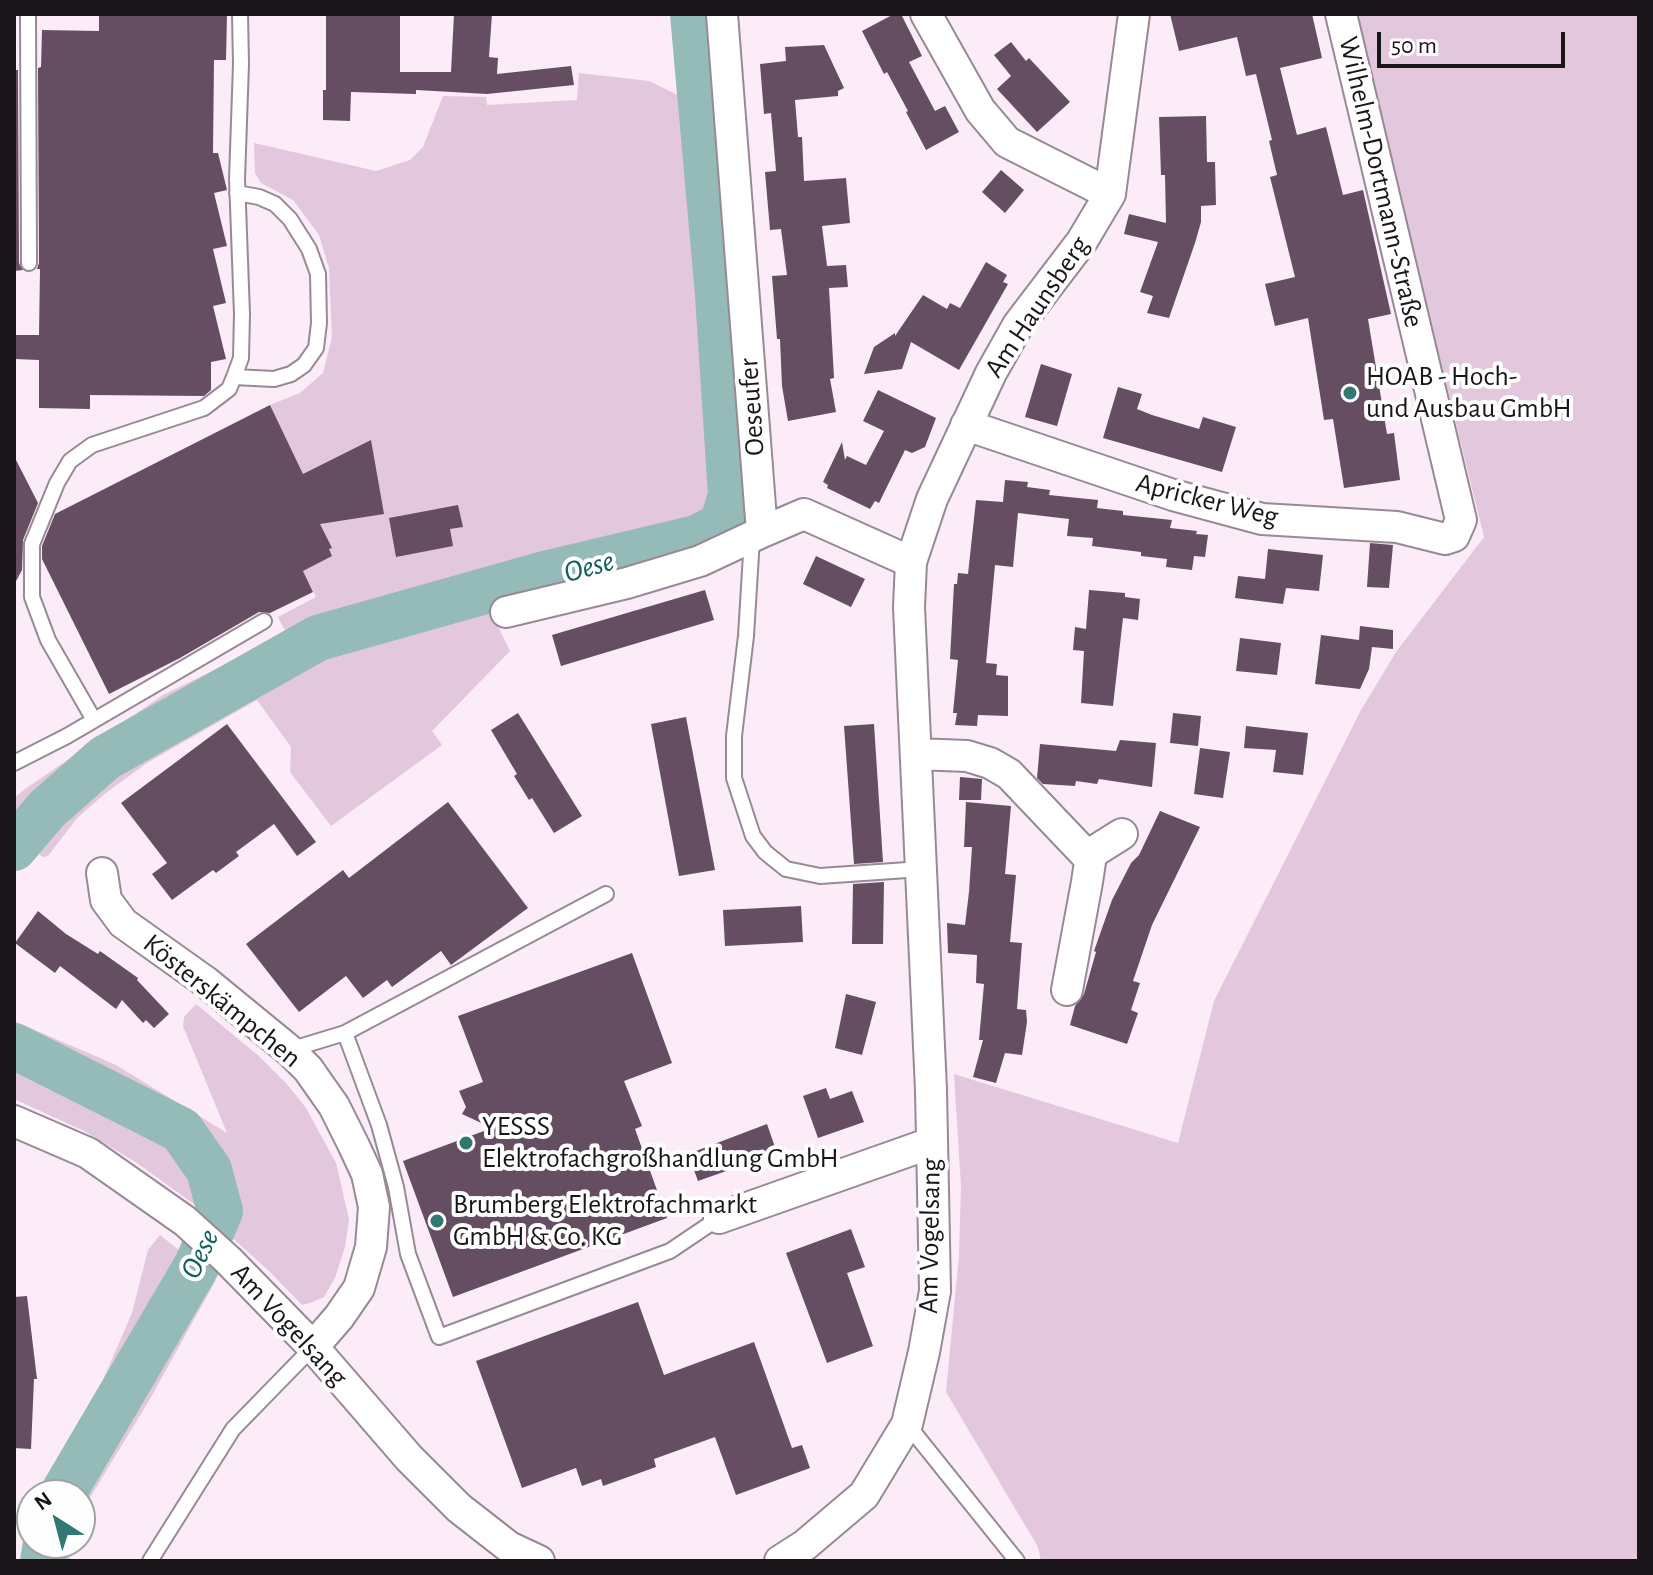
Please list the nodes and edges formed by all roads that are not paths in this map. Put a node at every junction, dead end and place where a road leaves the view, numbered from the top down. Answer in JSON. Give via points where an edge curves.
{"nodes":[{"id":1,"x":28,"y":14,"type":"edge"},
{"id":2,"x":240,"y":14,"type":"edge"},
{"id":3,"x":722,"y":14,"type":"edge"},
{"id":4,"x":926,"y":14,"type":"edge"},
{"id":5,"x":1134,"y":14,"type":"edge"},
{"id":6,"x":1341,"y":14,"type":"edge"},
{"id":7,"x":237,"y":193,"type":"junction"},
{"id":8,"x":1110,"y":194,"type":"junction"},
{"id":9,"x":29,"y":263,"type":"dead end"},
{"id":10,"x":234,"y":377,"type":"junction"},
{"id":11,"x":966,"y":425,"type":"junction"},
{"id":12,"x":757,"y":535,"type":"junction"},
{"id":13,"x":1454,"y":536,"type":"joint"},
{"id":14,"x":911,"y":562,"type":"junction"},
{"id":15,"x":506,"y":612,"type":"dead end"},
{"id":16,"x":264,"y":621,"type":"dead end"},
{"id":17,"x":94,"y":720,"type":"junction"},
{"id":18,"x":916,"y":754,"type":"junction"},
{"id":19,"x":14,"y":763,"type":"edge"},
{"id":20,"x":1122,"y":834,"type":"dead end"},
{"id":21,"x":1087,"y":856,"type":"junction"},
{"id":22,"x":922,"y":869,"type":"junction"},
{"id":23,"x":102,"y":873,"type":"dead end"},
{"id":24,"x":606,"y":894,"type":"dead end"},
{"id":25,"x":1067,"y":990,"type":"dead end"},
{"id":26,"x":345,"y":1033,"type":"junction"},
{"id":27,"x":289,"y":1050,"type":"junction"},
{"id":28,"x":14,"y":1121,"type":"edge"},
{"id":29,"x":931,"y":1143,"type":"junction"},
{"id":30,"x":719,"y":1218,"type":"joint"},
{"id":31,"x":313,"y":1347,"type":"junction"},
{"id":32,"x":907,"y":1424,"type":"junction"},
{"id":33,"x":799,"y":1556,"type":"edge"},
{"id":34,"x":150,"y":1561,"type":"edge"},
{"id":35,"x":539,"y":1561,"type":"edge"},
{"id":36,"x":1017,"y":1561,"type":"edge"}],
"edges":[{"from":1,"to":9,"type":"lane"},
{"from":2,"to":7,"type":"lane"},
{"from":3,"to":12,"type":"street","name":"Oeseufer"},
{"from":4,"to":8,"type":"street","via":[[980,110],[1007,142]]},
{"from":5,"to":8,"type":"street"},
{"from":6,"to":13,"type":"street","name":"Wilhelm-Dortmann-Straße","via":[[1461,520]]},
{"from":7,"to":10,"type":"lane","via":[[241,358]]},
{"from":7,"to":10,"type":"lane","via":[[275,204],[309,249],[318,274],[319,323],[316,348],[291,374],[274,379]]},
{"from":8,"to":11,"type":"street","name":"Am Haunsberg","via":[[1082,241],[1018,325]]},
{"from":10,"to":17,"type":"lane","via":[[229,389],[204,408],[92,445],[70,461],[32,544],[32,597],[48,640]]},
{"from":11,"to":13,"type":"street","name":"Apricker Weg","via":[[1173,495],[1262,519]]},
{"from":11,"to":14,"type":"street","name":"Am Haunsberg"},
{"from":12,"to":14,"type":"street","via":[[804,514]]},
{"from":12,"to":15,"type":"street","via":[[700,561]]},
{"from":12,"to":22,"type":"lane","via":[[734,736],[734,778],[753,836],[786,869],[820,876]]},
{"from":14,"to":18,"type":"street","name":"Am Vogelsang"},
{"from":16,"to":17,"type":"lane"},
{"from":17,"to":19,"type":"lane"},
{"from":18,"to":21,"type":"street","via":[[967,756],[1009,774]]},
{"from":18,"to":22,"type":"street","name":"Am Vogelsang"},
{"from":20,"to":21,"type":"street"},
{"from":21,"to":25,"type":"street"},
{"from":22,"to":29,"type":"street","name":"Am Vogelsang"},
{"from":23,"to":27,"type":"street","name":"Kösterskämpchen","via":[[106,900],[123,923]]},
{"from":24,"to":26,"type":"lane"},
{"from":26,"to":27,"type":"lane"},
{"from":26,"to":30,"type":"lane","via":[[379,1125],[408,1254],[439,1337],[670,1251]]},
{"from":27,"to":31,"type":"street","name":"Kösterskämpchen","via":[[334,1106],[367,1174],[374,1207],[371,1247],[359,1288]]},
{"from":28,"to":31,"type":"street","name":"Am Vogelsang","via":[[88,1153],[185,1221]]},
{"from":29,"to":30,"type":"street","name":"Am Vogelsang"},
{"from":29,"to":32,"type":"street","name":"Am Vogelsang","via":[[935,1291]]},
{"from":31,"to":34,"type":"lane","via":[[233,1429]]},
{"from":31,"to":35,"type":"street","name":"Am Vogelsang","via":[[459,1508],[509,1547]]},
{"from":32,"to":33,"type":"street","name":"Am Vogelsang","via":[[864,1495]]},
{"from":32,"to":36,"type":"lane"}]}
